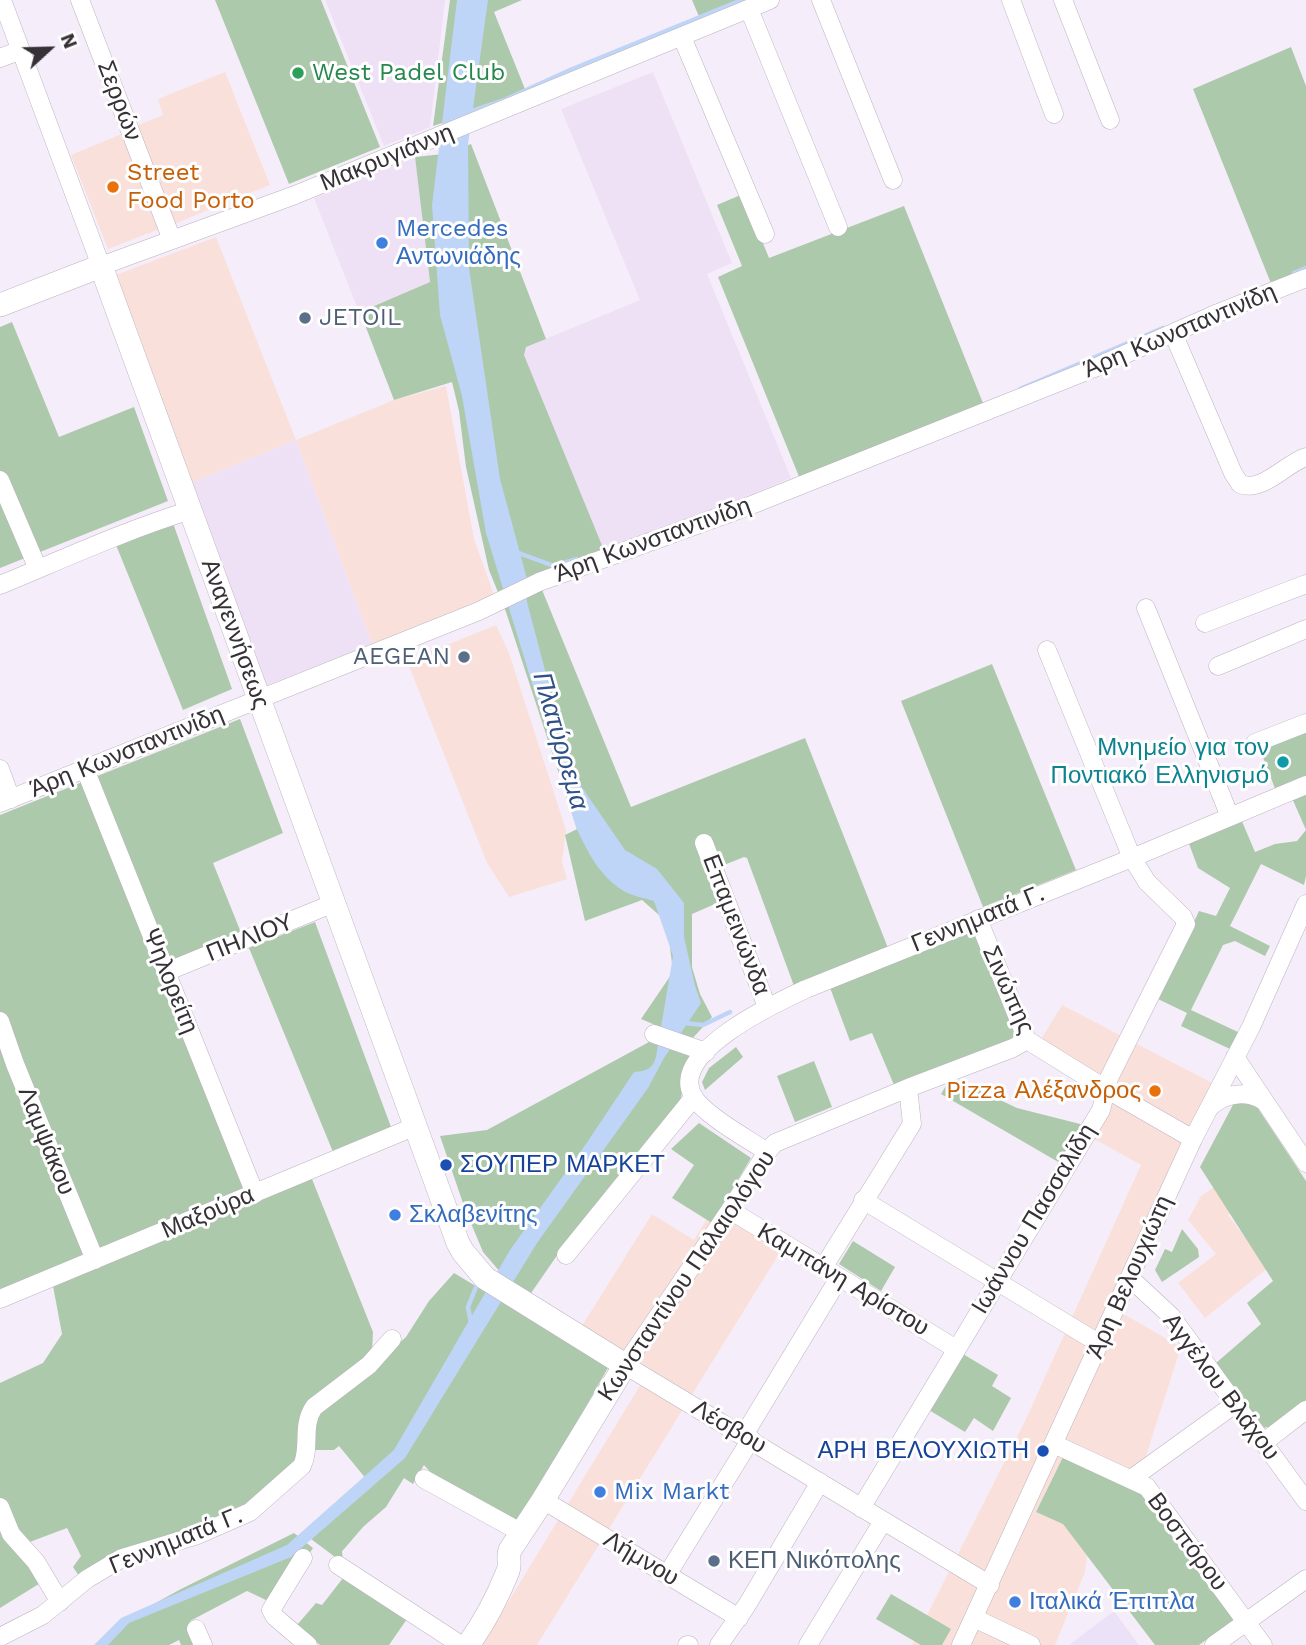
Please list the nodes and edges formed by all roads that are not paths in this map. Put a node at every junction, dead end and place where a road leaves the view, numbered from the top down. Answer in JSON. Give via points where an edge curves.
{"nodes":[{"id":1,"x":2,"y":0,"type":"edge"},
{"id":2,"x":80,"y":0,"type":"edge"},
{"id":3,"x":770,"y":0,"type":"edge"},
{"id":4,"x":821,"y":0,"type":"edge"},
{"id":5,"x":1011,"y":0,"type":"edge"},
{"id":6,"x":1063,"y":0,"type":"edge"},
{"id":7,"x":749,"y":9,"type":"junction"},
{"id":8,"x":682,"y":37,"type":"junction"},
{"id":9,"x":21,"y":50,"type":"junction"},
{"id":10,"x":0,"y":58,"type":"edge"},
{"id":11,"x":1054,"y":114,"type":"dead end"},
{"id":12,"x":1110,"y":120,"type":"dead end"},
{"id":13,"x":893,"y":180,"type":"dead end"},
{"id":14,"x":838,"y":227,"type":"dead end"},
{"id":15,"x":765,"y":234,"type":"dead end"},
{"id":16,"x":172,"y":240,"type":"junction"},
{"id":17,"x":101,"y":266,"type":"junction"},
{"id":18,"x":1306,"y":278,"type":"edge"},
{"id":19,"x":0,"y":305,"type":"edge"},
{"id":20,"x":1172,"y":333,"type":"junction"},
{"id":21,"x":1306,"y":457,"type":"edge"},
{"id":22,"x":0,"y":480,"type":"edge"},
{"id":23,"x":191,"y":510,"type":"junction"},
{"id":24,"x":38,"y":569,"type":"junction"},
{"id":25,"x":1306,"y":584,"type":"edge"},
{"id":26,"x":0,"y":585,"type":"edge"},
{"id":27,"x":1146,"y":608,"type":"dead end"},
{"id":28,"x":1205,"y":623,"type":"dead end"},
{"id":29,"x":1306,"y":629,"type":"edge"},
{"id":30,"x":1047,"y":650,"type":"dead end"},
{"id":31,"x":1218,"y":666,"type":"dead end"},
{"id":32,"x":258,"y":700,"type":"junction"},
{"id":33,"x":1306,"y":723,"type":"edge"},
{"id":34,"x":1255,"y":743,"type":"dead end"},
{"id":35,"x":0,"y":769,"type":"edge"},
{"id":36,"x":85,"y":769,"type":"junction"},
{"id":37,"x":1306,"y":785,"type":"edge"},
{"id":38,"x":6,"y":801,"type":"edge"},
{"id":39,"x":1230,"y":817,"type":"junction"},
{"id":40,"x":704,"y":843,"type":"dead end"},
{"id":41,"x":1132,"y":858,"type":"junction"},
{"id":42,"x":334,"y":903,"type":"junction"},
{"id":43,"x":1305,"y":908,"type":"edge"},
{"id":44,"x":978,"y":919,"type":"junction"},
{"id":45,"x":166,"y":972,"type":"junction"},
{"id":46,"x":767,"y":1007,"type":"junction"},
{"id":47,"x":0,"y":1021,"type":"edge"},
{"id":48,"x":654,"y":1034,"type":"dead end"},
{"id":49,"x":1027,"y":1040,"type":"junction"},
{"id":50,"x":5,"y":1052,"type":"edge"},
{"id":51,"x":706,"y":1052,"type":"junction"},
{"id":52,"x":1235,"y":1057,"type":"junction"},
{"id":53,"x":908,"y":1088,"type":"junction"},
{"id":54,"x":1106,"y":1089,"type":"junction"},
{"id":55,"x":694,"y":1097,"type":"junction"},
{"id":56,"x":1264,"y":1101,"type":"junction"},
{"id":57,"x":1209,"y":1108,"type":"junction"},
{"id":58,"x":416,"y":1126,"type":"junction"},
{"id":59,"x":1194,"y":1139,"type":"junction"},
{"id":60,"x":766,"y":1152,"type":"junction"},
{"id":61,"x":1306,"y":1163,"type":"edge"},
{"id":62,"x":255,"y":1194,"type":"junction"},
{"id":63,"x":863,"y":1199,"type":"junction"},
{"id":64,"x":730,"y":1210,"type":"junction"},
{"id":65,"x":566,"y":1255,"type":"dead end"},
{"id":66,"x":95,"y":1260,"type":"junction"},
{"id":67,"x":473,"y":1265,"type":"joint"},
{"id":68,"x":823,"y":1268,"type":"junction"},
{"id":69,"x":839,"y":1278,"type":"junction"},
{"id":70,"x":1130,"y":1278,"type":"junction"},
{"id":71,"x":997,"y":1281,"type":"junction"},
{"id":72,"x":0,"y":1299,"type":"edge"},
{"id":73,"x":392,"y":1339,"type":"dead end"},
{"id":74,"x":1100,"y":1344,"type":"junction"},
{"id":75,"x":956,"y":1349,"type":"junction"},
{"id":76,"x":625,"y":1365,"type":"junction"},
{"id":77,"x":1235,"y":1404,"type":"junction"},
{"id":78,"x":1306,"y":1410,"type":"edge"},
{"id":79,"x":747,"y":1437,"type":"junction"},
{"id":80,"x":1263,"y":1443,"type":"junction"},
{"id":81,"x":1054,"y":1444,"type":"junction"},
{"id":82,"x":424,"y":1479,"type":"dead end"},
{"id":83,"x":1131,"y":1479,"type":"junction"},
{"id":84,"x":820,"y":1482,"type":"junction"},
{"id":85,"x":543,"y":1500,"type":"junction"},
{"id":86,"x":1306,"y":1501,"type":"edge"},
{"id":87,"x":0,"y":1507,"type":"edge"},
{"id":88,"x":861,"y":1508,"type":"junction"},
{"id":89,"x":884,"y":1521,"type":"junction"},
{"id":90,"x":522,"y":1532,"type":"junction"},
{"id":91,"x":303,"y":1558,"type":"dead end"},
{"id":92,"x":338,"y":1564,"type":"dead end"},
{"id":93,"x":667,"y":1575,"type":"junction"},
{"id":94,"x":1306,"y":1579,"type":"edge"},
{"id":95,"x":990,"y":1585,"type":"junction"},
{"id":96,"x":60,"y":1602,"type":"junction"},
{"id":97,"x":739,"y":1618,"type":"junction"},
{"id":98,"x":974,"y":1618,"type":"junction"},
{"id":99,"x":1246,"y":1622,"type":"junction"},
{"id":100,"x":0,"y":1637,"type":"edge"},
{"id":101,"x":308,"y":1645,"type":"edge"},
{"id":102,"x":461,"y":1645,"type":"edge"},
{"id":103,"x":468,"y":1645,"type":"edge"},
{"id":104,"x":719,"y":1645,"type":"edge"},
{"id":105,"x":808,"y":1645,"type":"edge"},
{"id":106,"x":961,"y":1645,"type":"edge"},
{"id":107,"x":1031,"y":1645,"type":"edge"},
{"id":108,"x":1214,"y":1645,"type":"edge"},
{"id":109,"x":1263,"y":1645,"type":"edge"}],
"edges":[{"from":1,"to":9,"type":"street","name":"Αναγεννήσεως"},
{"from":2,"to":16,"type":"street","name":"Σερρών"},
{"from":3,"to":7,"type":"street","name":"Μακρυγιάννη"},
{"from":4,"to":13,"type":"street"},
{"from":5,"to":11,"type":"street"},
{"from":6,"to":12,"type":"street"},
{"from":7,"to":8,"type":"street","name":"Μακρυγιάννη"},
{"from":7,"to":14,"type":"street"},
{"from":8,"to":15,"type":"street"},
{"from":8,"to":16,"type":"street","name":"Μακρυγιάννη"},
{"from":9,"to":10,"type":"street"},
{"from":9,"to":17,"type":"street","name":"Αναγεννήσεως"},
{"from":16,"to":17,"type":"street","name":"Μακρυγιάννη"},
{"from":17,"to":19,"type":"main road","name":"Μακρυγιάννη"},
{"from":17,"to":23,"type":"main road","name":"Αναγεννήσεως"},
{"from":18,"to":20,"type":"street","name":"Άρη Κωνσταντινίδη"},
{"from":20,"to":21,"type":"street","via":[[1240,484],[1266,480]]},
{"from":20,"to":32,"type":"street","name":"Άρη Κωνσταντινίδη","via":[[749,506],[539,582],[479,611]]},
{"from":22,"to":24,"type":"street"},
{"from":23,"to":24,"type":"street"},
{"from":23,"to":32,"type":"main road","name":"Αναγεννήσεως"},
{"from":24,"to":26,"type":"street"},
{"from":25,"to":28,"type":"street"},
{"from":27,"to":39,"type":"street"},
{"from":29,"to":31,"type":"street"},
{"from":30,"to":41,"type":"street"},
{"from":32,"to":36,"type":"street","name":"Άρη Κωνσταντινίδη"},
{"from":32,"to":42,"type":"main road","name":"Αναγεννήσεως"},
{"from":33,"to":34,"type":"street"},
{"from":35,"to":38,"type":"street"},
{"from":36,"to":38,"type":"street","name":"Άρη Κωνσταντινίδη"},
{"from":36,"to":45,"type":"street","name":"Ψηλορείτη"},
{"from":37,"to":39,"type":"street","name":"Γεννηματά Γ."},
{"from":39,"to":41,"type":"street","name":"Γεννηματά Γ."},
{"from":40,"to":46,"type":"street","name":"Επαμεινώνδα"},
{"from":41,"to":44,"type":"street","name":"Γεννηματά Γ."},
{"from":41,"to":54,"type":"street","name":"Ιωάννου Πασσαλίδη","via":[[1186,924]]},
{"from":42,"to":45,"type":"street","name":"ΠΗΛΙΟΥ"},
{"from":42,"to":58,"type":"main road","name":"Αναγεννήσεως"},
{"from":43,"to":52,"type":"street","name":"Άρη Βελουχιώτη"},
{"from":44,"to":46,"type":"street","name":"Γεννηματά Γ."},
{"from":44,"to":49,"type":"street","name":"Σινώπης"},
{"from":45,"to":62,"type":"street","name":"Ψηλορείτη"},
{"from":46,"to":51,"type":"street","name":"Γεννηματά Γ."},
{"from":47,"to":50,"type":"street","name":"Λαμψάκου"},
{"from":48,"to":51,"type":"street"},
{"from":49,"to":53,"type":"street","name":"Κωνσταντίνου Παλαιολόγου"},
{"from":49,"to":54,"type":"street","name":"Σινώπης"},
{"from":50,"to":66,"type":"street","name":"Λαμψάκου"},
{"from":51,"to":55,"type":"street","name":"Γεννηματά Γ.","via":[[691,1079]]},
{"from":52,"to":56,"type":"street"},
{"from":52,"to":57,"type":"street","name":"Άρη Βελουχιώτη"},
{"from":53,"to":60,"type":"street","name":"Κωνσταντίνου Παλαιολόγου","via":[[788,1137]]},
{"from":53,"to":63,"type":"street","via":[[912,1124]]},
{"from":54,"to":59,"type":"street","name":"Σινώπης"},
{"from":54,"to":71,"type":"street","name":"Ιωάννου Πασσαλίδη","via":[[1101,1110]]},
{"from":55,"to":60,"type":"street"},
{"from":55,"to":65,"type":"street"},
{"from":56,"to":57,"type":"street","via":[[1252,1094],[1239,1094]]},
{"from":56,"to":61,"type":"street"},
{"from":57,"to":59,"type":"street","name":"Άρη Βελουχιώτη"},
{"from":58,"to":62,"type":"street","name":"Μαξούρα"},
{"from":58,"to":67,"type":"main road","name":"Αναγεννήσεως","via":[[454,1234]]},
{"from":59,"to":70,"type":"street","name":"Άρη Βελουχιώτη"},
{"from":60,"to":64,"type":"street","name":"Κωνσταντίνου Παλαιολόγου"},
{"from":62,"to":66,"type":"street","name":"Μαξούρα"},
{"from":63,"to":68,"type":"street"},
{"from":63,"to":71,"type":"street"},
{"from":64,"to":68,"type":"street","name":"Καμπάνη Αρίστου"},
{"from":64,"to":76,"type":"street","name":"Κωνσταντίνου Παλαιολόγου"},
{"from":66,"to":72,"type":"street","name":"Μαξούρα"},
{"from":67,"to":76,"type":"main road","name":"Λέσβου","via":[[485,1278]]},
{"from":68,"to":69,"type":"street","name":"Καμπάνη Αρίστου"},
{"from":69,"to":75,"type":"street","name":"Καμπάνη Αρίστου"},
{"from":69,"to":79,"type":"street"},
{"from":70,"to":74,"type":"street","name":"Άρη Βελουχιώτη"},
{"from":70,"to":77,"type":"street","name":"Αγγέλου Βλάχου","via":[[1171,1316]]},
{"from":71,"to":74,"type":"street"},
{"from":71,"to":75,"type":"street","name":"Ιωάννου Πασσαλίδη"},
{"from":73,"to":96,"type":"street","name":"Γεννηματά Γ.","via":[[369,1365],[308,1415],[302,1466],[256,1509],[213,1530],[122,1558]]},
{"from":74,"to":81,"type":"street","name":"Άρη Βελουχιώτη"},
{"from":75,"to":88,"type":"street","name":"Ιωάννου Πασσαλίδη"},
{"from":76,"to":79,"type":"street","name":"Λέσβου"},
{"from":76,"to":85,"type":"main road","name":"Κωνσταντίνου Παλαιολόγου"},
{"from":77,"to":80,"type":"street","name":"Αγγέλου Βλάχου"},
{"from":77,"to":83,"type":"street"},
{"from":78,"to":80,"type":"street"},
{"from":79,"to":84,"type":"street","name":"Λέσβου"},
{"from":79,"to":93,"type":"street"},
{"from":80,"to":86,"type":"street","name":"Αγγέλου Βλάχου"},
{"from":81,"to":83,"type":"street","name":"Βοσπόρου"},
{"from":81,"to":95,"type":"street","name":"Άρη Βελουχιώτη"},
{"from":82,"to":90,"type":"street"},
{"from":83,"to":99,"type":"street","name":"Βοσπόρου","via":[[1152,1492]]},
{"from":84,"to":88,"type":"street","name":"Λέσβου"},
{"from":84,"to":97,"type":"street"},
{"from":85,"to":90,"type":"main road","name":"Κωνσταντίνου Παλαιολόγου"},
{"from":85,"to":93,"type":"street","name":"Λήμνου"},
{"from":87,"to":96,"type":"street","via":[[11,1534],[36,1562]]},
{"from":88,"to":89,"type":"street","name":"Λέσβου"},
{"from":89,"to":95,"type":"street","name":"Λέσβου"},
{"from":89,"to":105,"type":"street"},
{"from":90,"to":103,"type":"main road","name":"Κωνσταντίνου Παλαιολόγου","via":[[510,1550],[509,1570]]},
{"from":91,"to":101,"type":"street","via":[[271,1610]]},
{"from":92,"to":102,"type":"street"},
{"from":93,"to":97,"type":"street","name":"Λήμνου"},
{"from":94,"to":99,"type":"street"},
{"from":95,"to":98,"type":"street","name":"Άρη Βελουχιώτη"},
{"from":96,"to":100,"type":"street","name":"Γεννηματά Γ."},
{"from":97,"to":104,"type":"street"},
{"from":98,"to":106,"type":"street","name":"Άρη Βελουχιώτη"},
{"from":98,"to":107,"type":"street"},
{"from":99,"to":108,"type":"street"},
{"from":99,"to":109,"type":"street","name":"Βοσπόρου"}]}
